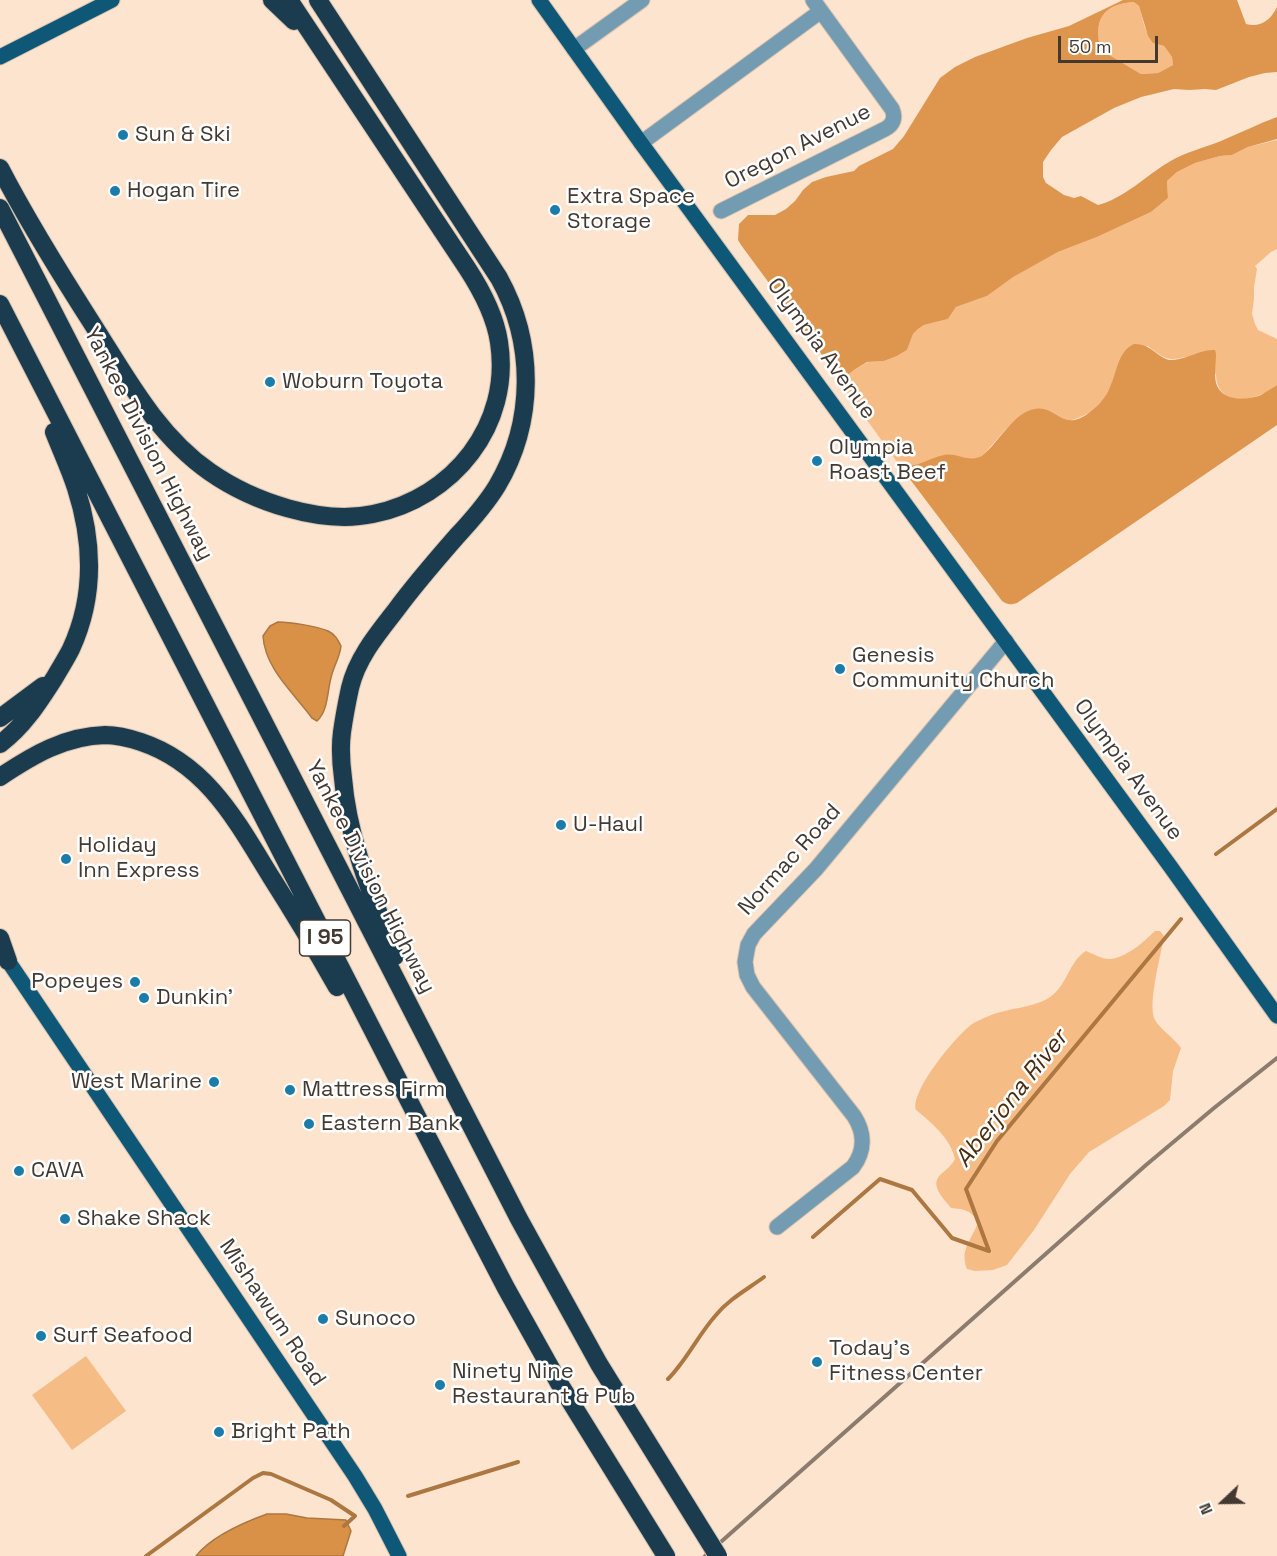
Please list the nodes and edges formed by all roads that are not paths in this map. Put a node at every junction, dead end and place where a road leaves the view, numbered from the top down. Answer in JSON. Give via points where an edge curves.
{"nodes":[{"id":1,"x":112,"y":0,"type":"edge"},
{"id":2,"x":272,"y":0,"type":"edge"},
{"id":3,"x":289,"y":0,"type":"edge"},
{"id":4,"x":318,"y":0,"type":"edge"},
{"id":5,"x":539,"y":0,"type":"edge"},
{"id":6,"x":642,"y":0,"type":"edge"},
{"id":7,"x":817,"y":6,"type":"edge"},
{"id":8,"x":574,"y":49,"type":"junction"},
{"id":9,"x":326,"y":54,"type":"junction"},
{"id":10,"x":0,"y":57,"type":"edge"},
{"id":11,"x":641,"y":143,"type":"junction"},
{"id":12,"x":0,"y":168,"type":"edge"},
{"id":13,"x":0,"y":208,"type":"edge"},
{"id":14,"x":721,"y":211,"type":"dead end"},
{"id":15,"x":3,"y":310,"type":"edge"},
{"id":16,"x":1006,"y":641,"type":"junction"},
{"id":17,"x":54,"y":677,"type":"junction"},
{"id":18,"x":0,"y":717,"type":"edge"},
{"id":19,"x":0,"y":744,"type":"edge"},
{"id":20,"x":17,"y":765,"type":"junction"},
{"id":21,"x":0,"y":777,"type":"edge"},
{"id":22,"x":0,"y":783,"type":"edge"},
{"id":23,"x":0,"y":938,"type":"edge"},
{"id":24,"x":4,"y":955,"type":"edge"},
{"id":25,"x":1277,"y":1016,"type":"edge"},
{"id":26,"x":431,"y":1047,"type":"junction"},
{"id":27,"x":428,"y":1138,"type":"junction"},
{"id":28,"x":777,"y":1227,"type":"dead end"},
{"id":29,"x":664,"y":1553,"type":"edge"},
{"id":30,"x":399,"y":1556,"type":"edge"},
{"id":31,"x":718,"y":1556,"type":"edge"}],
"edges":[{"from":1,"to":10,"type":"main road"},
{"from":2,"to":9,"type":"highway"},
{"from":3,"to":9,"type":"highway"},
{"from":4,"to":26,"type":"highway","via":[[499,278],[514,310],[525,355],[525,407],[511,459],[484,504],[370,645],[351,685],[341,734],[344,786],[355,847]]},
{"from":5,"to":8,"type":"main road","name":"Olympia Avenue"},
{"from":6,"to":8,"type":"street"},
{"from":7,"to":11,"type":"street"},
{"from":7,"to":14,"type":"street","name":"Oregon Avenue","via":[[892,109],[893,120],[885,129]]},
{"from":8,"to":11,"type":"main road","name":"Olympia Avenue"},
{"from":9,"to":12,"type":"highway","via":[[480,288],[499,340],[498,394],[484,435],[447,479],[407,504],[351,516],[291,509],[260,499],[196,461],[167,434],[140,399],[41,243]]},
{"from":11,"to":16,"type":"main road","name":"Olympia Avenue"},
{"from":13,"to":26,"type":"highway","name":"Yankee Division Highway","number":"I 95"},
{"from":15,"to":17,"type":"highway","via":[[76,487],[88,542],[86,606],[73,644]]},
{"from":15,"to":27,"type":"highway","number":"I 95"},
{"from":16,"to":25,"type":"main road","name":"Olympia Avenue"},
{"from":16,"to":28,"type":"street","name":"Normac Road","via":[[748,945],[746,967],[753,987],[854,1116],[862,1138],[861,1154],[850,1170]]},
{"from":17,"to":18,"type":"highway"},
{"from":17,"to":19,"type":"highway","via":[[30,714]]},
{"from":20,"to":21,"type":"highway"},
{"from":20,"to":22,"type":"highway"},
{"from":20,"to":27,"type":"highway","via":[[56,745],[106,735],[151,746],[176,758],[201,778],[251,844]]},
{"from":23,"to":24,"type":"highway"},
{"from":24,"to":30,"type":"main road","name":"Mishawum Road","via":[[355,1476]]},
{"from":26,"to":31,"type":"highway","name":"Yankee Division Highway","number":"I 95","bridge":true,"via":[[573,1318]]},
{"from":27,"to":29,"type":"highway","number":"I 95","via":[[559,1383]]}]}
